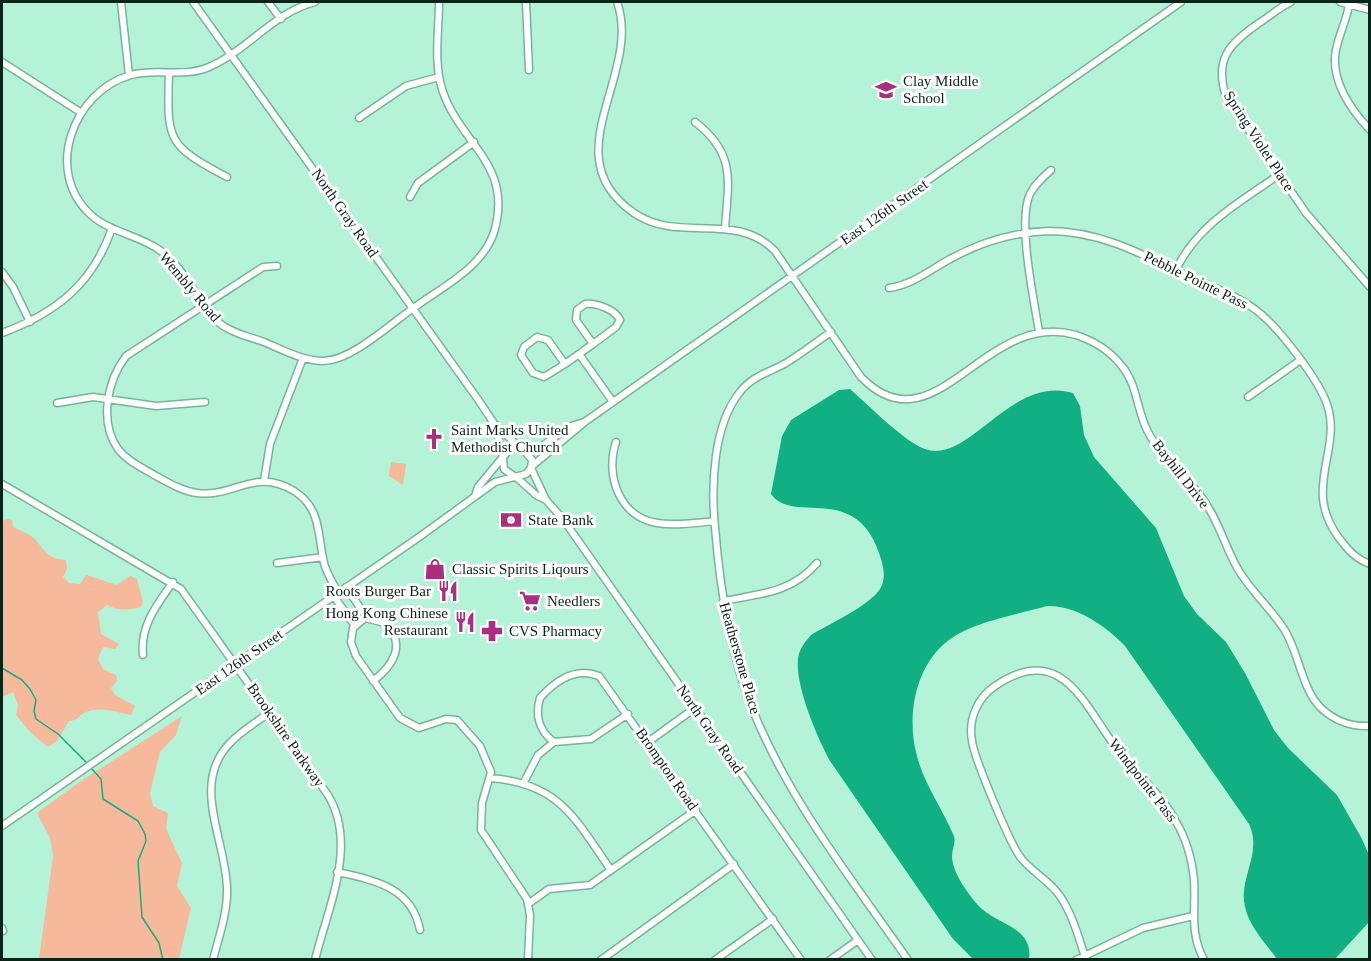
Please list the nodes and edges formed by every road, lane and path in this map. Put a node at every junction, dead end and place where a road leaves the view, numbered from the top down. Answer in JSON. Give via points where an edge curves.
{"nodes":[{"id":1,"x":121,"y":2,"type":"edge"},
{"id":2,"x":193,"y":2,"type":"edge"},
{"id":3,"x":268,"y":2,"type":"edge"},
{"id":4,"x":315,"y":2,"type":"edge"},
{"id":5,"x":439,"y":2,"type":"edge"},
{"id":6,"x":526,"y":2,"type":"edge"},
{"id":7,"x":617,"y":2,"type":"edge"},
{"id":8,"x":1181,"y":2,"type":"edge"},
{"id":9,"x":1291,"y":2,"type":"edge"},
{"id":10,"x":1340,"y":2,"type":"edge"},
{"id":11,"x":1348,"y":4,"type":"junction"},
{"id":12,"x":1370,"y":10,"type":"edge"},
{"id":13,"x":281,"y":19,"type":"junction"},
{"id":14,"x":231,"y":54,"type":"junction"},
{"id":15,"x":2,"y":62,"type":"edge"},
{"id":16,"x":529,"y":70,"type":"dead end"},
{"id":17,"x":169,"y":73,"type":"junction"},
{"id":18,"x":129,"y":75,"type":"junction"},
{"id":19,"x":439,"y":77,"type":"junction"},
{"id":20,"x":80,"y":112,"type":"junction"},
{"id":21,"x":359,"y":118,"type":"dead end"},
{"id":22,"x":695,"y":122,"type":"dead end"},
{"id":23,"x":1370,"y":130,"type":"edge"},
{"id":24,"x":474,"y":142,"type":"junction"},
{"id":25,"x":1051,"y":170,"type":"dead end"},
{"id":26,"x":1280,"y":174,"type":"junction"},
{"id":27,"x":227,"y":177,"type":"dead end"},
{"id":28,"x":410,"y":197,"type":"dead end"},
{"id":29,"x":112,"y":228,"type":"junction"},
{"id":30,"x":725,"y":229,"type":"junction"},
{"id":31,"x":1025,"y":233,"type":"junction"},
{"id":32,"x":277,"y":266,"type":"dead end"},
{"id":33,"x":1176,"y":270,"type":"junction"},
{"id":34,"x":2,"y":272,"type":"edge"},
{"id":35,"x":793,"y":276,"type":"junction"},
{"id":36,"x":1370,"y":287,"type":"edge"},
{"id":37,"x":889,"y":288,"type":"dead end"},
{"id":38,"x":206,"y":306,"type":"junction"},
{"id":39,"x":413,"y":308,"type":"junction"},
{"id":40,"x":30,"y":322,"type":"junction"},
{"id":41,"x":831,"y":332,"type":"junction"},
{"id":42,"x":1038,"y":332,"type":"junction"},
{"id":43,"x":2,"y":333,"type":"edge"},
{"id":44,"x":593,"y":344,"type":"junction"},
{"id":45,"x":579,"y":354,"type":"junction"},
{"id":46,"x":303,"y":358,"type":"junction"},
{"id":47,"x":1299,"y":361,"type":"junction"},
{"id":48,"x":565,"y":364,"type":"junction"},
{"id":49,"x":1248,"y":397,"type":"dead end"},
{"id":50,"x":109,"y":398,"type":"junction"},
{"id":51,"x":205,"y":402,"type":"dead end"},
{"id":52,"x":613,"y":402,"type":"junction"},
{"id":53,"x":57,"y":403,"type":"dead end"},
{"id":54,"x":586,"y":421,"type":"junction"},
{"id":55,"x":495,"y":425,"type":"junction"},
{"id":56,"x":616,"y":442,"type":"dead end"},
{"id":57,"x":522,"y":449,"type":"junction"},
{"id":58,"x":503,"y":457,"type":"junction"},
{"id":59,"x":531,"y":468,"type":"junction"},
{"id":60,"x":516,"y":477,"type":"junction"},
{"id":61,"x":264,"y":481,"type":"junction"},
{"id":62,"x":2,"y":484,"type":"edge"},
{"id":63,"x":475,"y":496,"type":"junction"},
{"id":64,"x":546,"y":500,"type":"junction"},
{"id":65,"x":714,"y":521,"type":"junction"},
{"id":66,"x":323,"y":557,"type":"junction"},
{"id":67,"x":277,"y":563,"type":"dead end"},
{"id":68,"x":817,"y":563,"type":"dead end"},
{"id":69,"x":1370,"y":564,"type":"edge"},
{"id":70,"x":173,"y":582,"type":"junction"},
{"id":71,"x":346,"y":587,"type":"junction"},
{"id":72,"x":336,"y":594,"type":"junction"},
{"id":73,"x":723,"y":601,"type":"junction"},
{"id":74,"x":367,"y":618,"type":"junction"},
{"id":75,"x":355,"y":626,"type":"junction"},
{"id":76,"x":143,"y":656,"type":"dead end"},
{"id":77,"x":236,"y":664,"type":"junction"},
{"id":78,"x":373,"y":681,"type":"junction"},
{"id":79,"x":695,"y":708,"type":"junction"},
{"id":80,"x":270,"y":712,"type":"junction"},
{"id":81,"x":628,"y":714,"type":"junction"},
{"id":82,"x":1370,"y":726,"type":"edge"},
{"id":83,"x":554,"y":742,"type":"junction"},
{"id":84,"x":648,"y":742,"type":"junction"},
{"id":85,"x":490,"y":778,"type":"junction"},
{"id":86,"x":524,"y":782,"type":"junction"},
{"id":87,"x":696,"y":810,"type":"junction"},
{"id":88,"x":2,"y":826,"type":"edge"},
{"id":89,"x":734,"y":864,"type":"junction"},
{"id":90,"x":611,"y":870,"type":"junction"},
{"id":91,"x":338,"y":872,"type":"junction"},
{"id":92,"x":528,"y":904,"type":"junction"},
{"id":93,"x":1192,"y":916,"type":"junction"},
{"id":94,"x":773,"y":919,"type":"junction"},
{"id":95,"x":420,"y":930,"type":"dead end"},
{"id":96,"x":858,"y":940,"type":"junction"},
{"id":97,"x":1085,"y":957,"type":"edge"},
{"id":98,"x":213,"y":960,"type":"edge"},
{"id":99,"x":315,"y":960,"type":"edge"},
{"id":100,"x":528,"y":960,"type":"edge"},
{"id":101,"x":601,"y":960,"type":"edge"},
{"id":102,"x":715,"y":960,"type":"edge"},
{"id":103,"x":801,"y":960,"type":"edge"},
{"id":104,"x":830,"y":960,"type":"edge"},
{"id":105,"x":872,"y":960,"type":"edge"},
{"id":106,"x":908,"y":960,"type":"edge"},
{"id":107,"x":1076,"y":960,"type":"edge"},
{"id":108,"x":1204,"y":960,"type":"edge"}],
"edges":[{"from":1,"to":18,"type":"street"},
{"from":2,"to":14,"type":"street","name":"North Gray Road"},
{"from":3,"to":13,"type":"street"},
{"from":4,"to":13,"type":"street","name":"Wembly Road"},
{"from":5,"to":19,"type":"street","name":"Wembly Road"},
{"from":6,"to":16,"type":"street"},
{"from":7,"to":30,"type":"street","name":"Bayhill Drive","via":[[623,48],[604,106],[598,140],[605,179],[621,203],[649,222],[677,228]]},
{"from":8,"to":35,"type":"street","name":"East 126th Street"},
{"from":9,"to":26,"type":"street","name":"Spring Violet Place","via":[[1240,36],[1226,53],[1221,73],[1226,97]]},
{"from":10,"to":11,"type":"street"},
{"from":11,"to":12,"type":"street"},
{"from":11,"to":23,"type":"street","via":[[1335,65],[1342,91]]},
{"from":13,"to":14,"type":"street","name":"Wembly Road"},
{"from":14,"to":17,"type":"street","name":"Wembly Road","via":[[202,70]]},
{"from":14,"to":39,"type":"street","name":"North Gray Road"},
{"from":15,"to":20,"type":"street"},
{"from":17,"to":18,"type":"street","name":"Wembly Road"},
{"from":17,"to":27,"type":"street","via":[[168,121],[173,137],[187,155]]},
{"from":18,"to":20,"type":"street","name":"Wembly Road","via":[[98,93]]},
{"from":19,"to":21,"type":"street","via":[[406,86]]},
{"from":19,"to":24,"type":"street","name":"Wembly Road","via":[[448,104]]},
{"from":20,"to":29,"type":"street","name":"Wembly Road","via":[[69,143],[71,184],[85,209]]},
{"from":22,"to":30,"type":"street","via":[[712,135],[725,157]]},
{"from":24,"to":28,"type":"street","via":[[422,179]]},
{"from":24,"to":39,"type":"street","name":"Wembly Road","via":[[490,165],[497,190],[494,231],[471,267]]},
{"from":25,"to":31,"type":"street","via":[[1030,194]]},
{"from":26,"to":33,"type":"street","via":[[1208,226],[1187,249]]},
{"from":26,"to":36,"type":"street","name":"Spring Violet Place","via":[[1322,232]]},
{"from":29,"to":38,"type":"street","name":"Wembly Road","via":[[153,245],[170,258]]},
{"from":29,"to":40,"type":"street","via":[[91,273]]},
{"from":30,"to":35,"type":"street","name":"Bayhill Drive","via":[[758,236]]},
{"from":31,"to":33,"type":"street","name":"Pebble Pointe Pass","via":[[1058,231],[1098,237]]},
{"from":31,"to":37,"type":"street","name":"Pebble Pointe Pass","via":[[982,244],[908,284]]},
{"from":31,"to":42,"type":"street"},
{"from":32,"to":38,"type":"street","via":[[263,267]]},
{"from":33,"to":47,"type":"street","name":"Pebble Pointe Pass","via":[[1251,306],[1272,325]]},
{"from":34,"to":40,"type":"street"},
{"from":35,"to":41,"type":"street","name":"Bayhill Drive"},
{"from":35,"to":52,"type":"street","name":"East 126th Street"},
{"from":38,"to":46,"type":"street","name":"Wembly Road","via":[[224,326]]},
{"from":38,"to":50,"type":"street","via":[[126,356],[114,373]]},
{"from":39,"to":46,"type":"street","name":"Wembly Road","via":[[344,356],[323,361]]},
{"from":39,"to":55,"type":"street","name":"North Gray Road"},
{"from":40,"to":43,"type":"street"},
{"from":41,"to":42,"type":"street","name":"Bayhill Drive","via":[[872,388],[905,400],[926,396],[1008,342]]},
{"from":41,"to":65,"type":"street","name":"Heatherstone Place","via":[[786,363],[753,379],[732,403],[716,461]]},
{"from":42,"to":82,"type":"street","name":"Bayhill Drive","via":[[1063,332],[1084,338],[1120,363],[1132,381],[1148,432],[1208,506],[1239,571],[1288,636],[1311,695],[1334,718],[1347,724]]},
{"from":44,"to":44,"type":"street","via":[[620,320],[616,314],[590,303],[575,314]]},
{"from":44,"to":45,"type":"street"},
{"from":45,"to":48,"type":"street"},
{"from":45,"to":52,"type":"street"},
{"from":46,"to":61,"type":"street","via":[[270,444]]},
{"from":47,"to":49,"type":"street"},
{"from":47,"to":69,"type":"street","name":"Pebble Pointe Pass","via":[[1325,399],[1330,423],[1322,487],[1324,513],[1352,554]]},
{"from":48,"to":48,"type":"street","via":[[546,338],[534,338],[522,350],[523,359],[538,377]]},
{"from":50,"to":51,"type":"street","via":[[156,406]]},
{"from":50,"to":53,"type":"street","via":[[79,397]]},
{"from":50,"to":61,"type":"street","via":[[108,427],[119,451],[168,483],[188,492],[207,494],[250,481]]},
{"from":52,"to":54,"type":"street","name":"East 126th Street"},
{"from":54,"to":57,"type":"street","name":"East 126th Street","via":[[568,427],[541,447]]},
{"from":54,"to":59,"type":"street","name":"East 126th Street"},
{"from":55,"to":57,"type":"street","name":"North Gray Road"},
{"from":55,"to":58,"type":"street","name":"North Gray Road"},
{"from":56,"to":65,"type":"street","via":[[611,465],[614,484],[628,508],[645,520],[658,523]]},
{"from":57,"to":58,"type":"street","via":[[511,450]]},
{"from":57,"to":59,"type":"street","via":[[531,457]]},
{"from":58,"to":60,"type":"street","via":[[504,469]]},
{"from":58,"to":63,"type":"street","name":"East 126th Street"},
{"from":59,"to":60,"type":"street","via":[[524,476]]},
{"from":59,"to":64,"type":"street","name":"North Gray Road"},
{"from":60,"to":63,"type":"street","name":"East 126th Street","via":[[498,480]]},
{"from":60,"to":64,"type":"street","name":"North Gray Road"},
{"from":61,"to":66,"type":"street","via":[[294,491],[308,503],[318,519]]},
{"from":62,"to":70,"type":"street","name":"Brookshire Parkway"},
{"from":63,"to":71,"type":"street","name":"East 126th Street"},
{"from":64,"to":79,"type":"street","name":"North Gray Road"},
{"from":65,"to":73,"type":"street","name":"Heatherstone Place"},
{"from":66,"to":67,"type":"street"},
{"from":66,"to":72,"type":"street"},
{"from":68,"to":73,"type":"street","via":[[780,590]]},
{"from":70,"to":76,"type":"street","via":[[144,627]]},
{"from":70,"to":77,"type":"street","name":"Brookshire Parkway","via":[[188,595]]},
{"from":71,"to":72,"type":"street","name":"East 126th Street"},
{"from":71,"to":74,"type":"street"},
{"from":72,"to":75,"type":"street"},
{"from":72,"to":77,"type":"street","name":"East 126th Street"},
{"from":73,"to":106,"type":"street","name":"Heatherstone Place","via":[[742,676],[767,742],[803,807]]},
{"from":74,"to":75,"type":"street"},
{"from":74,"to":78,"type":"street","via":[[385,623],[396,639],[396,656]]},
{"from":75,"to":78,"type":"street","via":[[352,649]]},
{"from":77,"to":80,"type":"street","name":"Brookshire Parkway"},
{"from":77,"to":88,"type":"street","name":"East 126th Street"},
{"from":78,"to":85,"type":"street","via":[[400,718],[412,727],[451,719],[462,724],[480,746]]},
{"from":79,"to":84,"type":"street"},
{"from":79,"to":96,"type":"street","name":"North Gray Road"},
{"from":80,"to":91,"type":"street","name":"Brookshire Parkway","via":[[336,811],[343,842]]},
{"from":80,"to":98,"type":"street","via":[[230,743],[213,772],[211,801],[227,888]]},
{"from":81,"to":83,"type":"street","via":[[591,739]]},
{"from":81,"to":83,"type":"street","name":"Brompton Road","via":[[599,676],[589,672],[571,674],[546,691],[538,706],[540,723]]},
{"from":81,"to":84,"type":"street","name":"Brompton Road"},
{"from":83,"to":86,"type":"street","via":[[538,755]]},
{"from":84,"to":87,"type":"street","name":"Brompton Road"},
{"from":85,"to":86,"type":"street"},
{"from":85,"to":92,"type":"street","via":[[482,803],[481,830]]},
{"from":86,"to":90,"type":"street","via":[[563,804]]},
{"from":87,"to":89,"type":"street","name":"Brompton Road"},
{"from":87,"to":90,"type":"street"},
{"from":89,"to":94,"type":"street","name":"Brompton Road"},
{"from":89,"to":101,"type":"street"},
{"from":90,"to":92,"type":"street","via":[[584,887],[549,889]]},
{"from":91,"to":95,"type":"street","via":[[397,891],[414,910]]},
{"from":91,"to":99,"type":"street","name":"Brookshire Parkway"},
{"from":92,"to":100,"type":"street"},
{"from":93,"to":97,"type":"street","via":[[1143,928]]},
{"from":93,"to":97,"type":"street","name":"Windpointe Pass","via":[[1193,874],[1180,828],[1162,800],[1116,749],[1073,687],[1058,675],[1039,670],[1023,672],[1001,682],[975,709],[973,747],[1018,853],[1060,896]]},
{"from":93,"to":108,"type":"street","name":"Windpointe Pass"},
{"from":94,"to":102,"type":"street"},
{"from":94,"to":103,"type":"street","name":"Brompton Road"},
{"from":96,"to":104,"type":"street"},
{"from":96,"to":105,"type":"street","name":"North Gray Road"},
{"from":97,"to":107,"type":"street"}]}
